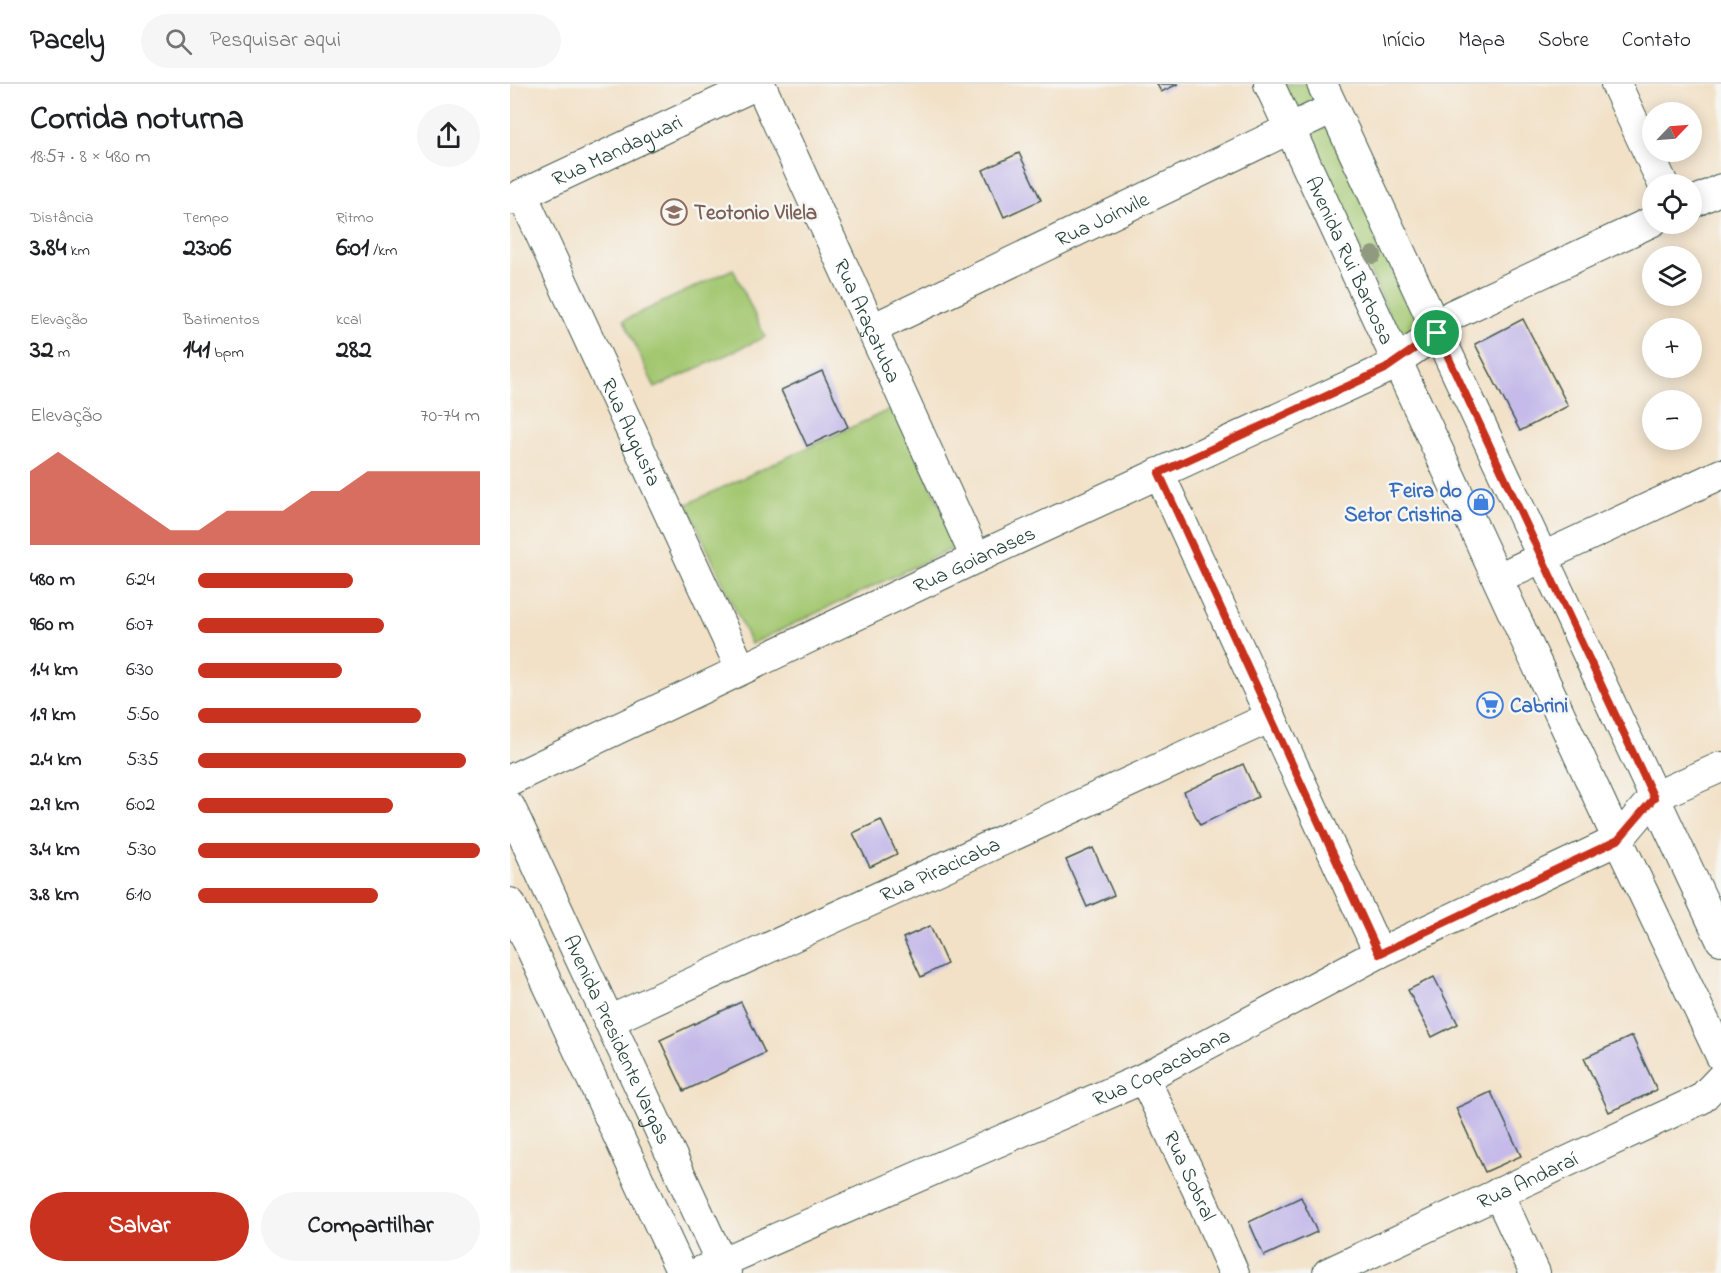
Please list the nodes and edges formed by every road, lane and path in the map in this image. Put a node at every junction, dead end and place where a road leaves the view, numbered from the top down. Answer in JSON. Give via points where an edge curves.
{"nodes":[{"id":1,"x":759,"y":84,"type":"edge"},
{"id":2,"x":1269,"y":84,"type":"edge"},
{"id":3,"x":1616,"y":84,"type":"edge"},
{"id":4,"x":1328,"y":96,"type":"edge"},
{"id":5,"x":1290,"y":128,"type":"junction"},
{"id":6,"x":1658,"y":174,"type":"edge"},
{"id":7,"x":1721,"y":189,"type":"edge"},
{"id":8,"x":516,"y":197,"type":"edge"},
{"id":9,"x":1702,"y":198,"type":"edge"},
{"id":10,"x":1642,"y":226,"type":"edge"},
{"id":11,"x":872,"y":329,"type":"junction"},
{"id":12,"x":1437,"y":333,"type":"junction"},
{"id":13,"x":1398,"y":361,"type":"junction"},
{"id":14,"x":1159,"y":473,"type":"junction"},
{"id":15,"x":1721,"y":474,"type":"edge"},
{"id":16,"x":1542,"y":557,"type":"junction"},
{"id":17,"x":976,"y":558,"type":"junction"},
{"id":18,"x":1498,"y":578,"type":"junction"},
{"id":19,"x":741,"y":669,"type":"junction"},
{"id":20,"x":1271,"y":717,"type":"junction"},
{"id":21,"x":1721,"y":766,"type":"edge"},
{"id":22,"x":510,"y":780,"type":"edge"},
{"id":23,"x":1654,"y":798,"type":"junction"},
{"id":24,"x":510,"y":807,"type":"edge"},
{"id":25,"x":1618,"y":840,"type":"junction"},
{"id":26,"x":510,"y":903,"type":"edge"},
{"id":27,"x":1721,"y":940,"type":"edge"},
{"id":28,"x":1379,"y":954,"type":"junction"},
{"id":29,"x":609,"y":1021,"type":"junction"},
{"id":30,"x":1721,"y":1056,"type":"edge"},
{"id":31,"x":1144,"y":1078,"type":"junction"},
{"id":32,"x":1721,"y":1078,"type":"edge"},
{"id":33,"x":1498,"y":1193,"type":"junction"},
{"id":34,"x":715,"y":1270,"type":"edge"},
{"id":35,"x":682,"y":1273,"type":"edge"},
{"id":36,"x":1234,"y":1273,"type":"edge"},
{"id":37,"x":1328,"y":1273,"type":"edge"},
{"id":38,"x":1535,"y":1273,"type":"edge"}],
"edges":[{"from":1,"to":8,"type":"street","name":"Rua Mandaguari"},
{"from":1,"to":11,"type":"street","name":"Rua Araçatuba"},
{"from":2,"to":5,"type":"street","name":"Avenida Rui Barbosa"},
{"from":3,"to":6,"type":"street"},
{"from":4,"to":5,"type":"street","name":"Rua Joinvile"},
{"from":4,"to":12,"type":"street"},
{"from":5,"to":11,"type":"street","name":"Rua Joinvile"},
{"from":5,"to":13,"type":"street","name":"Avenida Rui Barbosa"},
{"from":7,"to":9,"type":"street"},
{"from":8,"to":19,"type":"street","name":"Rua Augusta"},
{"from":10,"to":12,"type":"street","name":"Rua Goianases","via":[[1452,315]]},
{"from":11,"to":17,"type":"street","name":"Rua Araçatuba"},
{"from":12,"to":13,"type":"street","name":"Rua Goianases"},
{"from":12,"to":16,"type":"street"},
{"from":13,"to":14,"type":"street","name":"Rua Goianases"},
{"from":13,"to":18,"type":"street","name":"Avenida Rui Barbosa"},
{"from":14,"to":17,"type":"street","name":"Rua Goianases"},
{"from":14,"to":20,"type":"street"},
{"from":15,"to":16,"type":"street"},
{"from":16,"to":18,"type":"street"},
{"from":16,"to":23,"type":"street"},
{"from":17,"to":19,"type":"street","name":"Rua Goianases"},
{"from":18,"to":25,"type":"street","name":"Avenida Rui Barbosa"},
{"from":19,"to":22,"type":"street","name":"Rua Goianases"},
{"from":20,"to":28,"type":"street"},
{"from":20,"to":29,"type":"street","name":"Rua Piracicaba"},
{"from":21,"to":23,"type":"street"},
{"from":23,"to":25,"type":"street"},
{"from":23,"to":27,"type":"street"},
{"from":24,"to":29,"type":"street","name":"Avenida Presidente Vargas"},
{"from":25,"to":28,"type":"street","name":"Rua Copacabana"},
{"from":25,"to":30,"type":"street","name":"Avenida Rui Barbosa"},
{"from":26,"to":35,"type":"street","name":"Avenida Presidente Vargas"},
{"from":28,"to":31,"type":"street","name":"Rua Copacabana"},
{"from":29,"to":34,"type":"street","name":"Avenida Presidente Vargas"},
{"from":31,"to":34,"type":"street","name":"Rua Copacabana"},
{"from":31,"to":36,"type":"street","name":"Rua Sobral"},
{"from":32,"to":33,"type":"street","name":"Rua Andaraí","via":[[1701,1099]]},
{"from":33,"to":37,"type":"street","name":"Rua Andaraí"},
{"from":33,"to":38,"type":"street"}]}
